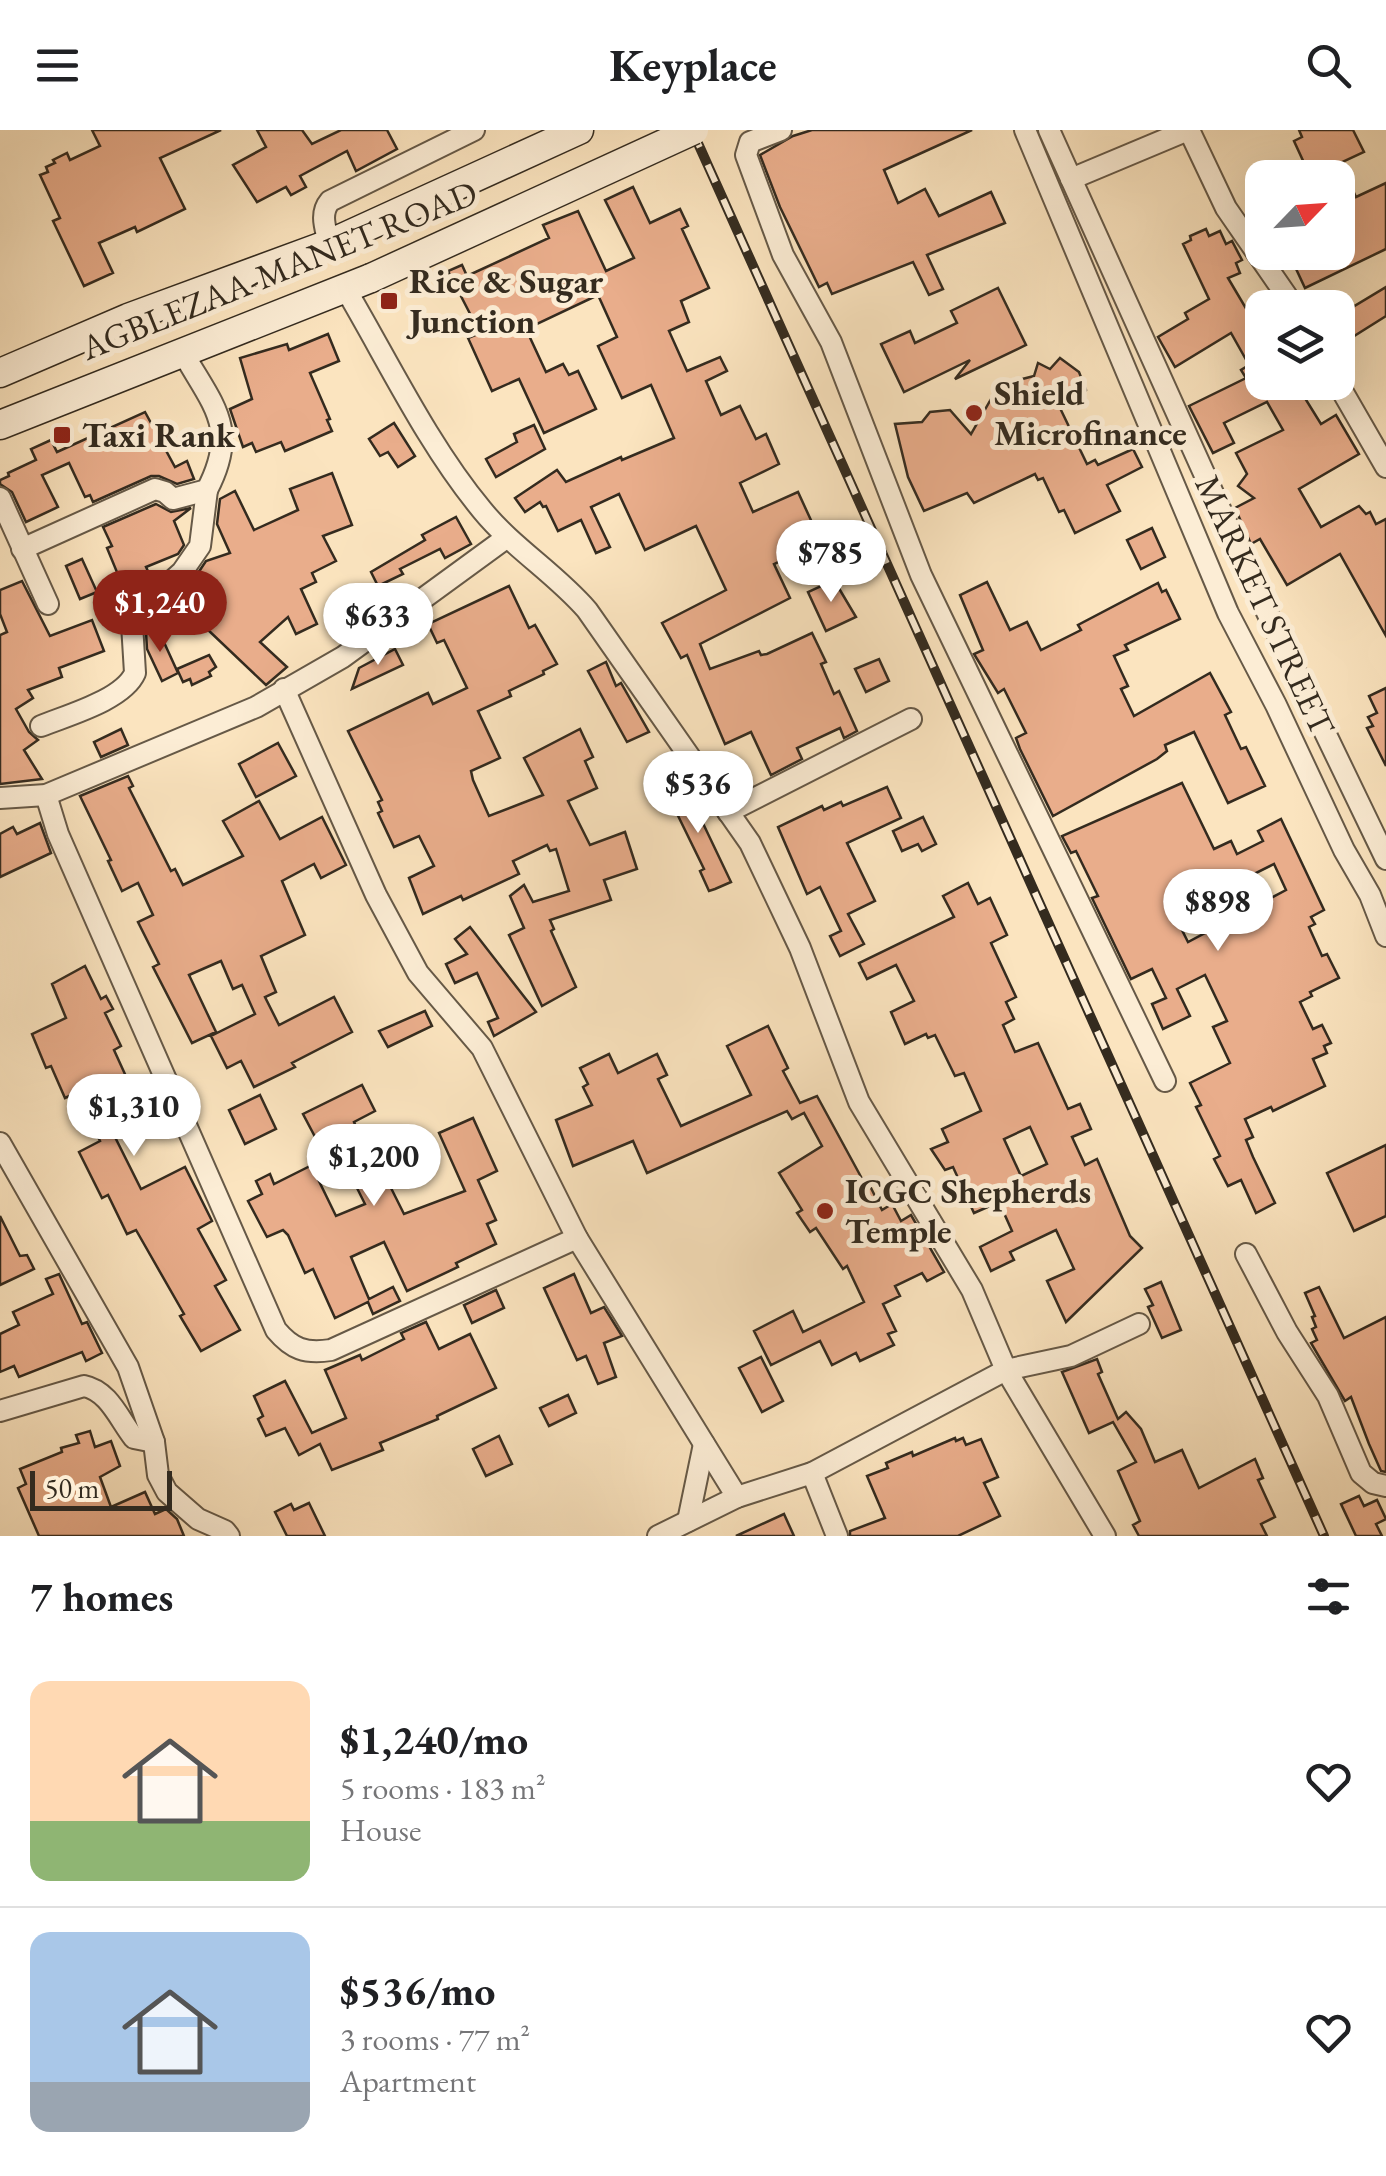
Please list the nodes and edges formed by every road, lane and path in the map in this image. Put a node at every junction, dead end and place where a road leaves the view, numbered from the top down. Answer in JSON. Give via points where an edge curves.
{"nodes":[{"id":1,"x":579,"y":130,"type":"edge"},
{"id":2,"x":694,"y":130,"type":"edge"},
{"id":3,"x":781,"y":130,"type":"edge"},
{"id":4,"x":1025,"y":130,"type":"edge"},
{"id":5,"x":1049,"y":130,"type":"edge"},
{"id":6,"x":1188,"y":130,"type":"edge"},
{"id":7,"x":469,"y":131,"type":"edge"},
{"id":8,"x":1070,"y":179,"type":"junction"},
{"id":9,"x":338,"y":240,"type":"junction"},
{"id":10,"x":358,"y":283,"type":"junction"},
{"id":11,"x":1283,"y":290,"type":"edge"},
{"id":12,"x":182,"y":351,"type":"junction"},
{"id":13,"x":0,"y":373,"type":"edge"},
{"id":14,"x":1347,"y":400,"type":"edge"},
{"id":15,"x":0,"y":425,"type":"edge"},
{"id":16,"x":1386,"y":467,"type":"edge"},
{"id":17,"x":207,"y":490,"type":"junction"},
{"id":18,"x":0,"y":498,"type":"edge"},
{"id":19,"x":506,"y":538,"type":"junction"},
{"id":20,"x":22,"y":549,"type":"junction"},
{"id":21,"x":48,"y":604,"type":"dead end"},
{"id":22,"x":284,"y":689,"type":"junction"},
{"id":23,"x":911,"y":719,"type":"dead end"},
{"id":24,"x":41,"y":726,"type":"dead end"},
{"id":25,"x":46,"y":796,"type":"junction"},
{"id":26,"x":0,"y":798,"type":"edge"},
{"id":27,"x":728,"y":812,"type":"junction"},
{"id":28,"x":1386,"y":859,"type":"edge"},
{"id":29,"x":1386,"y":936,"type":"edge"},
{"id":30,"x":1165,"y":1081,"type":"dead end"},
{"id":31,"x":0,"y":1143,"type":"edge"},
{"id":32,"x":577,"y":1238,"type":"junction"},
{"id":33,"x":1246,"y":1254,"type":"dead end"},
{"id":34,"x":1138,"y":1324,"type":"dead end"},
{"id":35,"x":1006,"y":1370,"type":"junction"},
{"id":36,"x":0,"y":1411,"type":"edge"},
{"id":37,"x":154,"y":1442,"type":"junction"},
{"id":38,"x":704,"y":1444,"type":"junction"},
{"id":39,"x":812,"y":1473,"type":"junction"},
{"id":40,"x":1386,"y":1486,"type":"edge"},
{"id":41,"x":737,"y":1498,"type":"junction"},
{"id":42,"x":688,"y":1522,"type":"junction"},
{"id":43,"x":228,"y":1536,"type":"edge"},
{"id":44,"x":658,"y":1536,"type":"edge"},
{"id":45,"x":837,"y":1536,"type":"edge"},
{"id":46,"x":1104,"y":1536,"type":"edge"}],
"edges":[{"from":1,"to":9,"type":"main road","name":"AGBLEZAA-MANET ROAD"},
{"from":2,"to":10,"type":"main road","name":"AGBLEZAA-MANET ROAD","bridge":true},
{"from":3,"to":30,"type":"street","via":[[750,142],[746,155],[778,241],[831,342],[921,574]]},
{"from":4,"to":29,"type":"street","name":"MARKET STREET","via":[[1228,613]]},
{"from":5,"to":8,"type":"street","name":"MARKET STREET"},
{"from":6,"to":8,"type":"street"},
{"from":6,"to":11,"type":"street","via":[[1226,208]]},
{"from":7,"to":9,"type":"street","via":[[330,201],[324,219]]},
{"from":8,"to":28,"type":"street","name":"MARKET STREET"},
{"from":9,"to":13,"type":"main road","name":"AGBLEZAA-MANET ROAD"},
{"from":10,"to":12,"type":"main road","name":"AGBLEZAA-MANET ROAD"},
{"from":10,"to":19,"type":"street","via":[[458,478]]},
{"from":12,"to":15,"type":"main road","name":"AGBLEZAA-MANET ROAD"},
{"from":12,"to":17,"type":"street","via":[[222,422]]},
{"from":14,"to":16,"type":"street"},
{"from":17,"to":20,"type":"street","via":[[173,499],[155,489]]},
{"from":17,"to":24,"type":"street","via":[[200,546],[132,624],[132,680],[114,695]]},
{"from":18,"to":20,"type":"street"},
{"from":19,"to":22,"type":"street","via":[[342,657]]},
{"from":19,"to":27,"type":"street","via":[[588,610]]},
{"from":20,"to":21,"type":"street"},
{"from":22,"to":25,"type":"street"},
{"from":22,"to":32,"type":"street","via":[[409,958],[482,1048]]},
{"from":23,"to":27,"type":"street"},
{"from":25,"to":26,"type":"street"},
{"from":25,"to":32,"type":"street","via":[[260,1294],[290,1346],[331,1350]]},
{"from":27,"to":35,"type":"street","via":[[800,948],[860,1102],[972,1290]]},
{"from":31,"to":37,"type":"street","via":[[128,1367]]},
{"from":32,"to":38,"type":"street"},
{"from":33,"to":40,"type":"street","via":[[1328,1396],[1361,1473]]},
{"from":34,"to":35,"type":"street","via":[[1071,1356]]},
{"from":35,"to":39,"type":"street"},
{"from":35,"to":46,"type":"street"},
{"from":36,"to":37,"type":"street","via":[[96,1388],[134,1438]]},
{"from":37,"to":43,"type":"street","via":[[167,1492]]},
{"from":38,"to":41,"type":"street"},
{"from":38,"to":42,"type":"street"},
{"from":39,"to":41,"type":"street"},
{"from":39,"to":45,"type":"street"},
{"from":41,"to":42,"type":"street"},
{"from":42,"to":44,"type":"street"}]}
